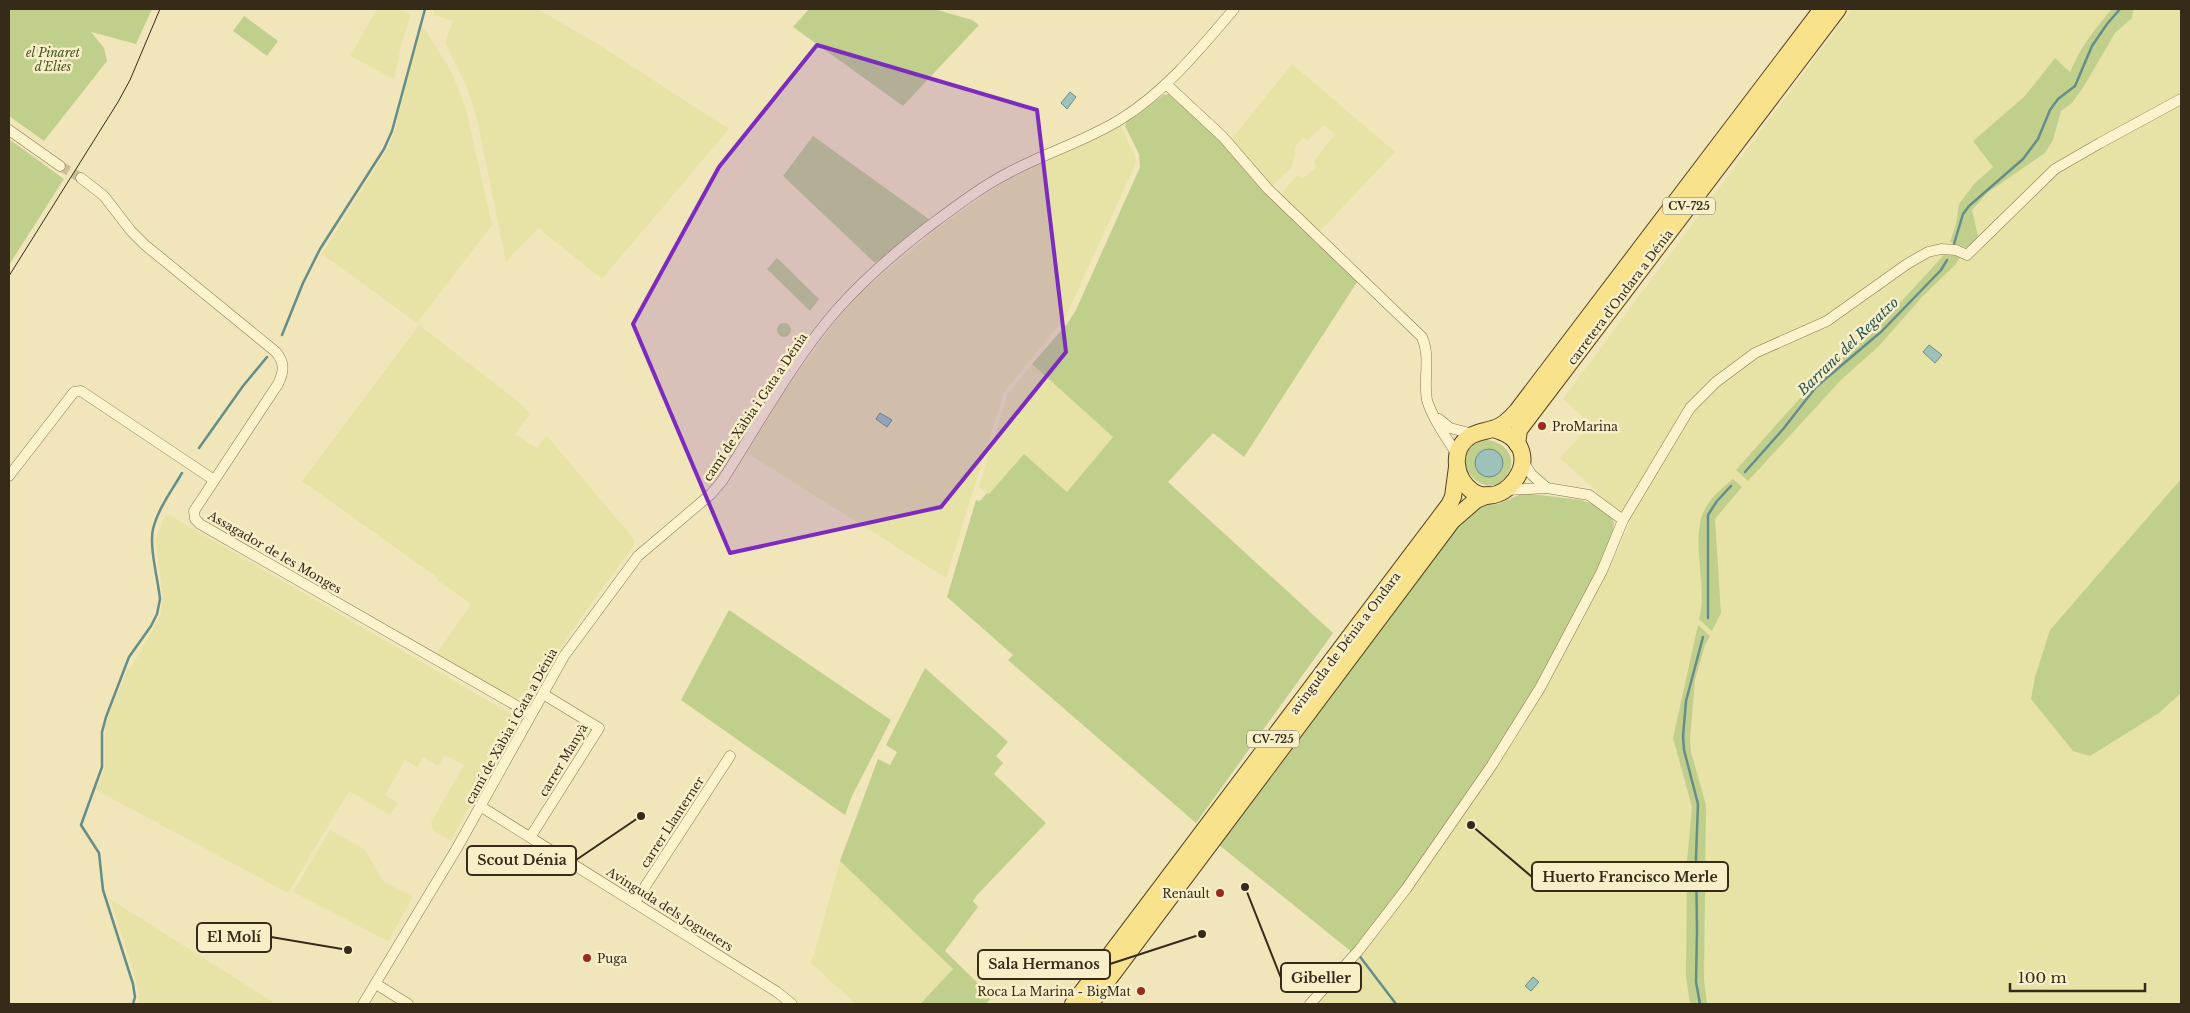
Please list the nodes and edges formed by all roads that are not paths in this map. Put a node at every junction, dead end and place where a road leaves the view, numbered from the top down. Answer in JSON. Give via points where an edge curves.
{"nodes":[{"id":1,"x":1234,"y":9,"type":"edge"},
{"id":2,"x":1822,"y":9,"type":"edge"},
{"id":3,"x":1838,"y":9,"type":"edge"},
{"id":4,"x":1166,"y":84,"type":"junction"},
{"id":5,"x":2181,"y":100,"type":"edge"},
{"id":6,"x":9,"y":130,"type":"edge"},
{"id":7,"x":60,"y":166,"type":"tunnel mouth"},
{"id":8,"x":80,"y":178,"type":"tunnel mouth"},
{"id":9,"x":1432,"y":414,"type":"junction"},
{"id":10,"x":1493,"y":429,"type":"junction"},
{"id":11,"x":1473,"y":434,"type":"junction"},
{"id":12,"x":1520,"y":452,"type":"junction"},
{"id":13,"x":1457,"y":461,"type":"junction"},
{"id":14,"x":9,"y":476,"type":"edge"},
{"id":15,"x":214,"y":480,"type":"junction"},
{"id":16,"x":1547,"y":488,"type":"junction"},
{"id":17,"x":1506,"y":490,"type":"junction"},
{"id":18,"x":1488,"y":495,"type":"junction"},
{"id":19,"x":1622,"y":520,"type":"junction"},
{"id":20,"x":543,"y":694,"type":"junction"},
{"id":21,"x":531,"y":714,"type":"junction"},
{"id":22,"x":730,"y":756,"type":"dead end"},
{"id":23,"x":480,"y":806,"type":"junction"},
{"id":24,"x":531,"y":836,"type":"junction"},
{"id":25,"x":635,"y":902,"type":"junction"},
{"id":26,"x":376,"y":984,"type":"junction"},
{"id":27,"x":785,"y":1002,"type":"edge"},
{"id":28,"x":363,"y":1004,"type":"edge"},
{"id":29,"x":408,"y":1004,"type":"edge"},
{"id":30,"x":1073,"y":1004,"type":"edge"},
{"id":31,"x":1090,"y":1004,"type":"edge"},
{"id":32,"x":1310,"y":1004,"type":"edge"}],
"edges":[{"from":1,"to":4,"type":"street","name":"camí de Xàbia i Gata a Dénia"},
{"from":2,"to":10,"type":"main road","name":"carretera d'Ondara a Dénia","number":"CV-725","via":[[1517,411]]},
{"from":3,"to":12,"type":"main road","name":"carretera d'Ondara a Dénia","number":"CV-725","via":[[1519,430]]},
{"from":4,"to":9,"type":"street","via":[[1223,137],[1268,189],[1422,337],[1427,354],[1427,398]]},
{"from":4,"to":20,"type":"street","name":"camí de Xàbia i Gata a Dénia","via":[[1121,119],[1008,173],[876,269],[834,313],[722,481],[638,556],[574,641]]},
{"from":5,"to":19,"type":"street","via":[[2055,170],[1967,255],[1946,248],[1920,256],[1827,321],[1755,353],[1716,382],[1690,408]]},
{"from":6,"to":7,"type":"street"},
{"from":8,"to":15,"type":"street","name":"Assagador de les Monges","via":[[104,196],[145,245],[282,360],[284,369],[278,384]]},
{"from":9,"to":11,"type":"street","via":[[1450,428]]},
{"from":9,"to":13,"type":"street"},
{"from":10,"to":11,"type":"main road","number":"CV-725"},
{"from":10,"to":12,"type":"main road","via":[[1511,437]]},
{"from":11,"to":13,"type":"main road","via":[[1466,439]]},
{"from":12,"to":16,"type":"street","via":[[1532,475]]},
{"from":12,"to":17,"type":"main road","number":"CV-725","via":[[1518,477]]},
{"from":13,"to":18,"type":"main road","via":[[1464,484]]},
{"from":13,"to":30,"type":"main road","name":"avinguda de Dénia a Ondara","number":"CV-725","via":[[1454,497],[1449,505]]},
{"from":14,"to":15,"type":"street","via":[[74,392],[82,391]]},
{"from":15,"to":21,"type":"street","name":"Assagador de les Monges","via":[[194,511],[200,524]]},
{"from":16,"to":17,"type":"street"},
{"from":16,"to":19,"type":"street","via":[[1589,495]]},
{"from":17,"to":18,"type":"main road","number":"CV-725"},
{"from":18,"to":31,"type":"main road","name":"avinguda de Dénia a Ondara","number":"CV-725","via":[[1476,500],[1452,521]]},
{"from":19,"to":32,"type":"street","via":[[1602,571],[1540,688],[1492,765],[1359,950]]},
{"from":20,"to":21,"type":"street","name":"camí de Xàbia i Gata a Dénia"},
{"from":20,"to":24,"type":"street","name":"carrer Manyà","via":[[599,728]]},
{"from":21,"to":23,"type":"street","name":"camí de Xàbia i Gata a Dénia"},
{"from":22,"to":25,"type":"street","name":"carrer Llanterner"},
{"from":23,"to":24,"type":"street","name":"Avinguda dels Jogueters"},
{"from":23,"to":26,"type":"street","name":"camí de Xàbia i Gata a Dénia"},
{"from":24,"to":25,"type":"street","name":"Avinguda dels Jogueters"},
{"from":25,"to":27,"type":"street","name":"Avinguda dels Jogueters"},
{"from":26,"to":28,"type":"street","name":"camí de Xàbia i Gata a Dénia"},
{"from":26,"to":29,"type":"street"}]}
